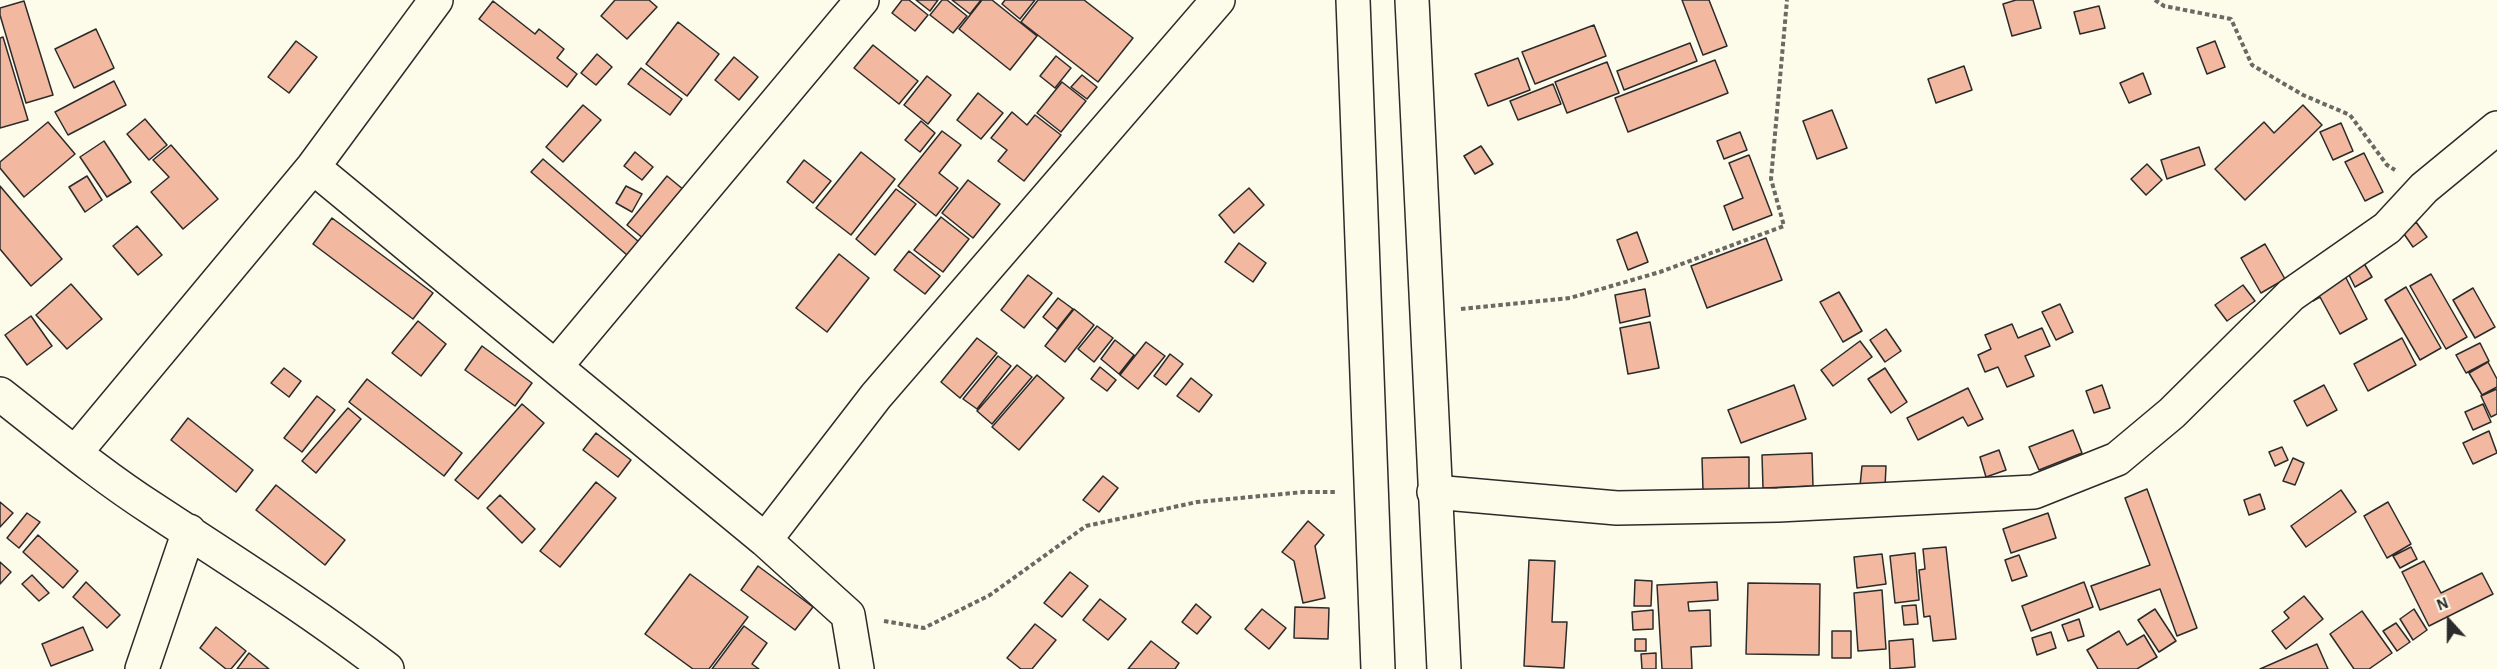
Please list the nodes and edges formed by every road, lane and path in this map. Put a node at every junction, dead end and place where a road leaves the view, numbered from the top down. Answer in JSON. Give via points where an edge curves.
{"nodes":[{"id":1,"x":436,"y":0,"type":"edge"},
{"id":2,"x":862,"y":0,"type":"edge"},
{"id":3,"x":1218,"y":0,"type":"edge"},
{"id":4,"x":1353,"y":0,"type":"edge"},
{"id":5,"x":1412,"y":0,"type":"edge"},
{"id":6,"x":1787,"y":0,"type":"edge"},
{"id":7,"x":2155,"y":0,"type":"edge"},
{"id":8,"x":2497,"y":128,"type":"edge"},
{"id":9,"x":313,"y":166,"type":"junction"},
{"id":10,"x":2424,"y":188,"type":"junction"},
{"id":11,"x":1428,"y":312,"type":"junction"},
{"id":12,"x":556,"y":366,"type":"junction"},
{"id":13,"x":0,"y":394,"type":"edge"},
{"id":14,"x":75,"y":453,"type":"junction"},
{"id":15,"x":1372,"y":492,"type":"junction"},
{"id":16,"x":1434,"y":492,"type":"junction"},
{"id":17,"x":189,"y":531,"type":"junction"},
{"id":18,"x":765,"y":540,"type":"junction"},
{"id":19,"x":848,"y":615,"type":"junction"},
{"id":20,"x":142,"y":669,"type":"edge"},
{"id":21,"x":387,"y":669,"type":"edge"},
{"id":22,"x":857,"y":669,"type":"edge"},
{"id":23,"x":1378,"y":669,"type":"edge"},
{"id":24,"x":1444,"y":669,"type":"edge"}],
"edges":[{"from":1,"to":9,"type":"street"},
{"from":2,"to":12,"type":"street"},
{"from":3,"to":18,"type":"street","via":[[876,396]]},
{"from":4,"to":15,"type":"street"},
{"from":5,"to":11,"type":"street"},
{"from":6,"to":11,"type":"path","via":[[1771,179],[1784,225],[1660,272],[1570,298]]},
{"from":7,"to":10,"type":"path","via":[[2163,6],[2231,19],[2252,65],[2303,95],[2350,115],[2387,165]]},
{"from":8,"to":10,"type":"street"},
{"from":9,"to":12,"type":"street"},
{"from":9,"to":14,"type":"street"},
{"from":10,"to":16,"type":"street","via":[[2387,228],[2291,295],[2172,413],[2117,459],[2034,492],[1778,506],[1617,508]]},
{"from":11,"to":16,"type":"street"},
{"from":12,"to":18,"type":"street"},
{"from":13,"to":14,"type":"street"},
{"from":14,"to":17,"type":"street"},
{"from":15,"to":19,"type":"path","via":[[1304,492],[1197,502],[1086,526],[990,595],[924,628]]},
{"from":15,"to":23,"type":"street"},
{"from":16,"to":24,"type":"street"},
{"from":17,"to":20,"type":"street"},
{"from":17,"to":21,"type":"street"},
{"from":18,"to":19,"type":"street"},
{"from":19,"to":22,"type":"street"}]}
